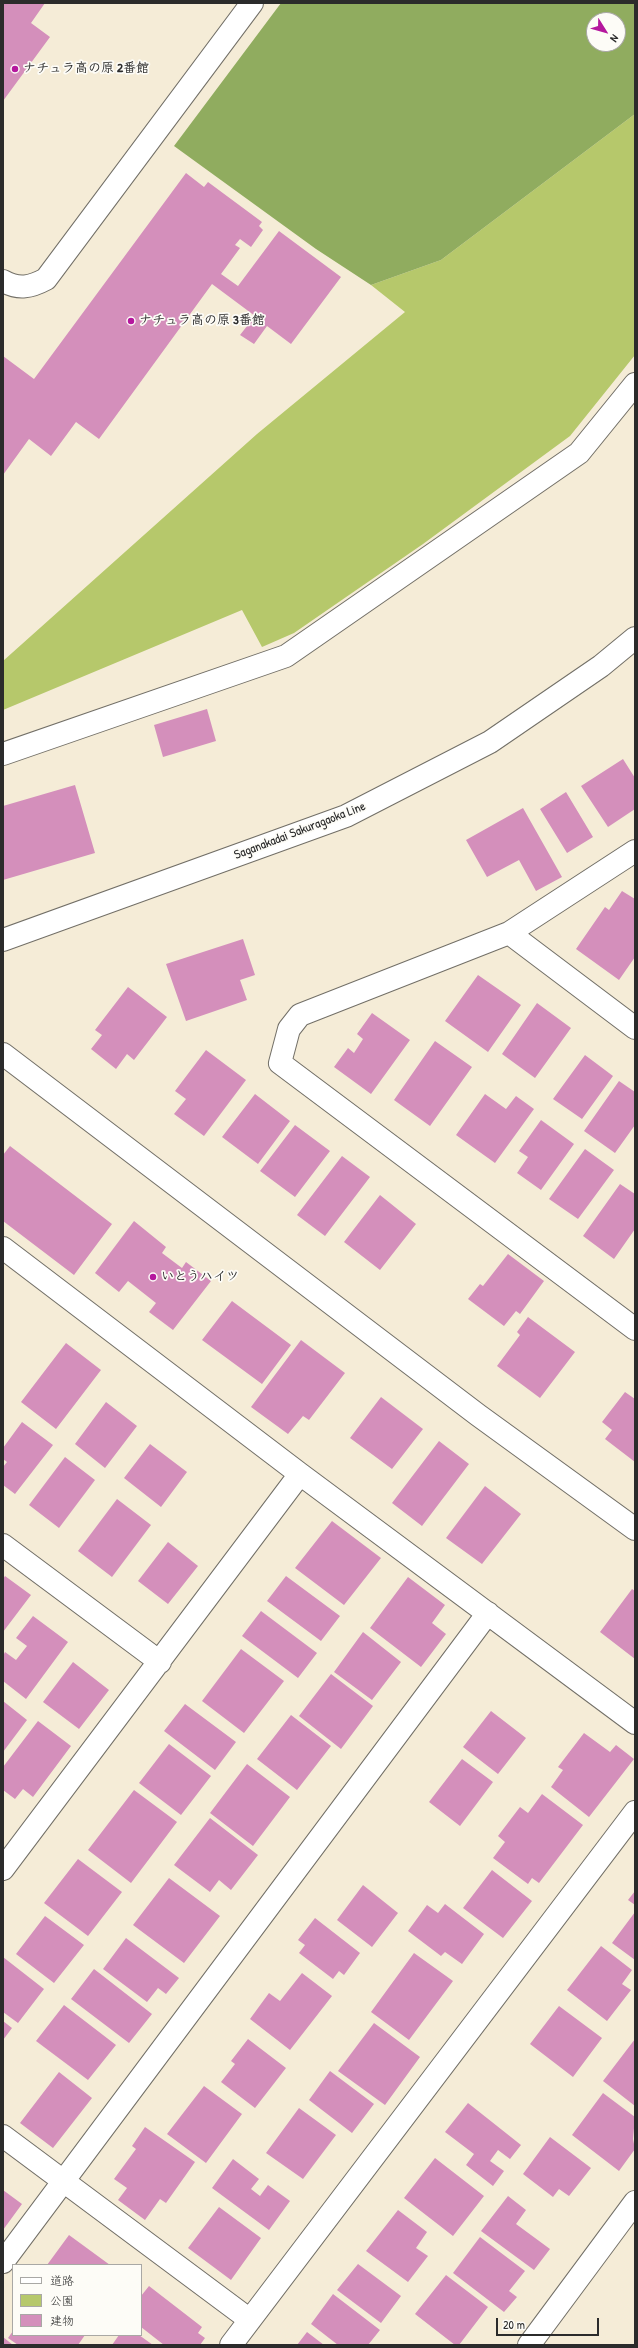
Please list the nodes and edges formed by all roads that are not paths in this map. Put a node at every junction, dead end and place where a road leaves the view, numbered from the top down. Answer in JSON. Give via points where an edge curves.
{"nodes":[{"id":1,"x":252,"y":3,"type":"edge"},
{"id":2,"x":3,"y":281,"type":"edge"},
{"id":3,"x":635,"y":384,"type":"edge"},
{"id":4,"x":635,"y":638,"type":"edge"},
{"id":5,"x":3,"y":754,"type":"edge"},
{"id":6,"x":635,"y":851,"type":"edge"},
{"id":7,"x":508,"y":933,"type":"junction"},
{"id":8,"x":3,"y":940,"type":"edge"},
{"id":9,"x":635,"y":1028,"type":"edge"},
{"id":10,"x":3,"y":1054,"type":"edge"},
{"id":11,"x":3,"y":1248,"type":"edge"},
{"id":12,"x":635,"y":1329,"type":"edge"},
{"id":13,"x":300,"y":1474,"type":"junction"},
{"id":14,"x":635,"y":1529,"type":"edge"},
{"id":15,"x":3,"y":1545,"type":"edge"},
{"id":16,"x":488,"y":1613,"type":"junction"},
{"id":17,"x":160,"y":1662,"type":"junction"},
{"id":18,"x":635,"y":1723,"type":"edge"},
{"id":19,"x":635,"y":1812,"type":"edge"},
{"id":20,"x":10,"y":1845,"type":"edge"},
{"id":21,"x":3,"y":1870,"type":"edge"},
{"id":22,"x":3,"y":2136,"type":"edge"},
{"id":23,"x":64,"y":2182,"type":"junction"},
{"id":24,"x":635,"y":2202,"type":"edge"},
{"id":25,"x":3,"y":2262,"type":"edge"},
{"id":26,"x":250,"y":2320,"type":"junction"},
{"id":27,"x":232,"y":2345,"type":"edge"},
{"id":28,"x":529,"y":2345,"type":"edge"}],
"edges":[{"from":1,"to":2,"type":"street","via":[[46,279],[22,288]]},
{"from":3,"to":5,"type":"street","via":[[579,453],[286,656]]},
{"from":4,"to":8,"type":"street","name":"Saganakadai Sakuragaoka Line","via":[[601,666],[490,742],[346,816]]},
{"from":6,"to":7,"type":"street"},
{"from":7,"to":9,"type":"street"},
{"from":7,"to":12,"type":"street","via":[[300,1015],[289,1029],[280,1063]]},
{"from":10,"to":14,"type":"street","via":[[478,1415]]},
{"from":11,"to":13,"type":"street"},
{"from":13,"to":16,"type":"street"},
{"from":13,"to":17,"type":"street"},
{"from":15,"to":17,"type":"street"},
{"from":16,"to":18,"type":"street"},
{"from":16,"to":23,"type":"street"},
{"from":17,"to":20,"type":"street"},
{"from":19,"to":26,"type":"street"},
{"from":20,"to":21,"type":"street"},
{"from":22,"to":23,"type":"street"},
{"from":23,"to":25,"type":"street"},
{"from":23,"to":26,"type":"street"},
{"from":24,"to":28,"type":"street"},
{"from":26,"to":27,"type":"street"}]}
